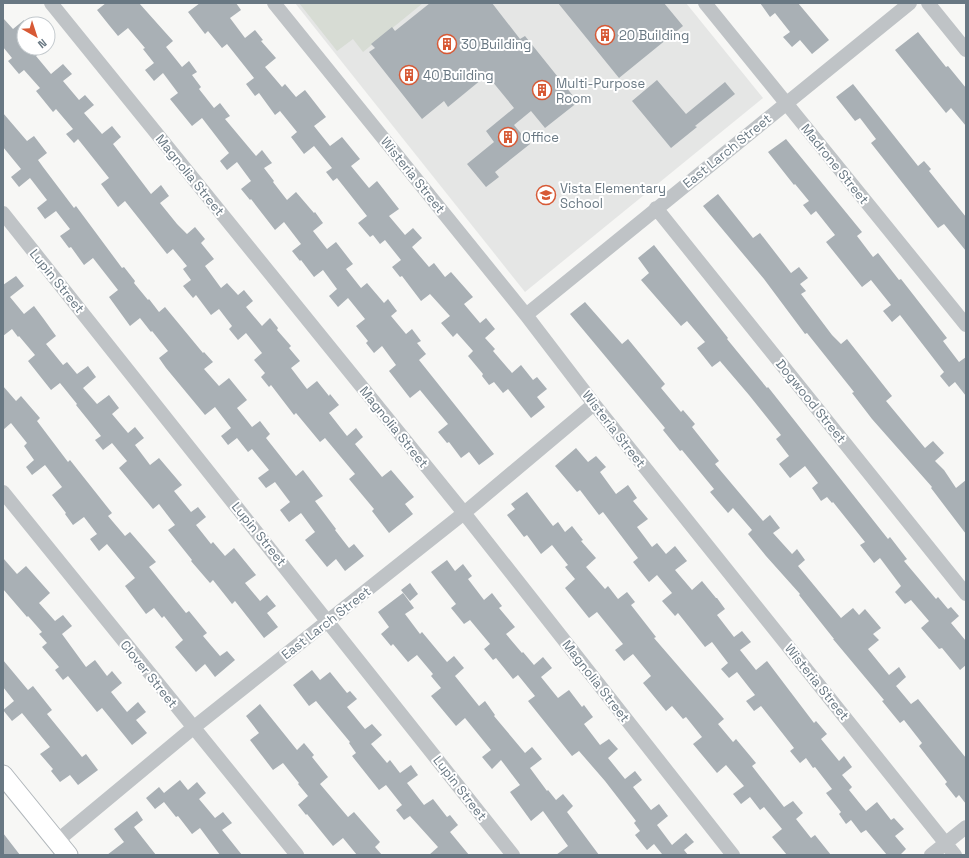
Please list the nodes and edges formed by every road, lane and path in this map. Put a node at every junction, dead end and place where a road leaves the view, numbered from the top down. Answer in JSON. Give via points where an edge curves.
{"nodes":[{"id":1,"x":51,"y":3,"type":"edge"},
{"id":2,"x":274,"y":3,"type":"edge"},
{"id":3,"x":705,"y":3,"type":"edge"},
{"id":4,"x":910,"y":3,"type":"edge"},
{"id":5,"x":928,"y":3,"type":"edge"},
{"id":6,"x":966,"y":50,"type":"edge"},
{"id":7,"x":786,"y":103,"type":"junction"},
{"id":8,"x":656,"y":208,"type":"junction"},
{"id":9,"x":3,"y":214,"type":"edge"},
{"id":10,"x":526,"y":315,"type":"junction"},
{"id":11,"x":966,"y":325,"type":"edge"},
{"id":12,"x":594,"y":404,"type":"junction"},
{"id":13,"x":3,"y":492,"type":"edge"},
{"id":14,"x":464,"y":513,"type":"junction"},
{"id":15,"x":966,"y":594,"type":"edge"},
{"id":16,"x":328,"y":621,"type":"junction"},
{"id":17,"x":193,"y":728,"type":"junction"},
{"id":18,"x":3,"y":775,"type":"edge"},
{"id":19,"x":966,"y":827,"type":"edge"},
{"id":20,"x":946,"y":843,"type":"junction"},
{"id":21,"x":62,"y":848,"type":"edge"},
{"id":22,"x":297,"y":855,"type":"edge"},
{"id":23,"x":514,"y":855,"type":"edge"},
{"id":24,"x":733,"y":855,"type":"edge"},
{"id":25,"x":931,"y":855,"type":"edge"},
{"id":26,"x":955,"y":855,"type":"edge"}],
"edges":[{"from":1,"to":14,"type":"street","name":"Magnolia Street"},
{"from":2,"to":10,"type":"street","name":"Wisteria Street"},
{"from":3,"to":7,"type":"street","name":"Madrone Street"},
{"from":4,"to":7,"type":"street","name":"East Larch Street"},
{"from":5,"to":6,"type":"street"},
{"from":7,"to":8,"type":"street","name":"East Larch Street"},
{"from":7,"to":11,"type":"street","name":"Madrone Street"},
{"from":8,"to":10,"type":"street","name":"East Larch Street"},
{"from":8,"to":15,"type":"street","name":"Dogwood Street"},
{"from":9,"to":16,"type":"street","name":"Lupin Street"},
{"from":10,"to":12,"type":"street","name":"Wisteria Street"},
{"from":12,"to":14,"type":"street","name":"East Larch Street"},
{"from":12,"to":20,"type":"street","name":"Wisteria Street"},
{"from":13,"to":17,"type":"street","name":"Clover Street"},
{"from":14,"to":16,"type":"street","name":"East Larch Street"},
{"from":14,"to":24,"type":"street","name":"Magnolia Street"},
{"from":16,"to":17,"type":"street","name":"East Larch Street"},
{"from":16,"to":23,"type":"street","name":"Lupin Street"},
{"from":17,"to":21,"type":"street","name":"East Larch Street"},
{"from":17,"to":22,"type":"street","name":"Clover Street"},
{"from":18,"to":21,"type":"main road"},
{"from":19,"to":20,"type":"street"},
{"from":20,"to":25,"type":"street"},
{"from":20,"to":26,"type":"street","name":"Wisteria Street"}]}
